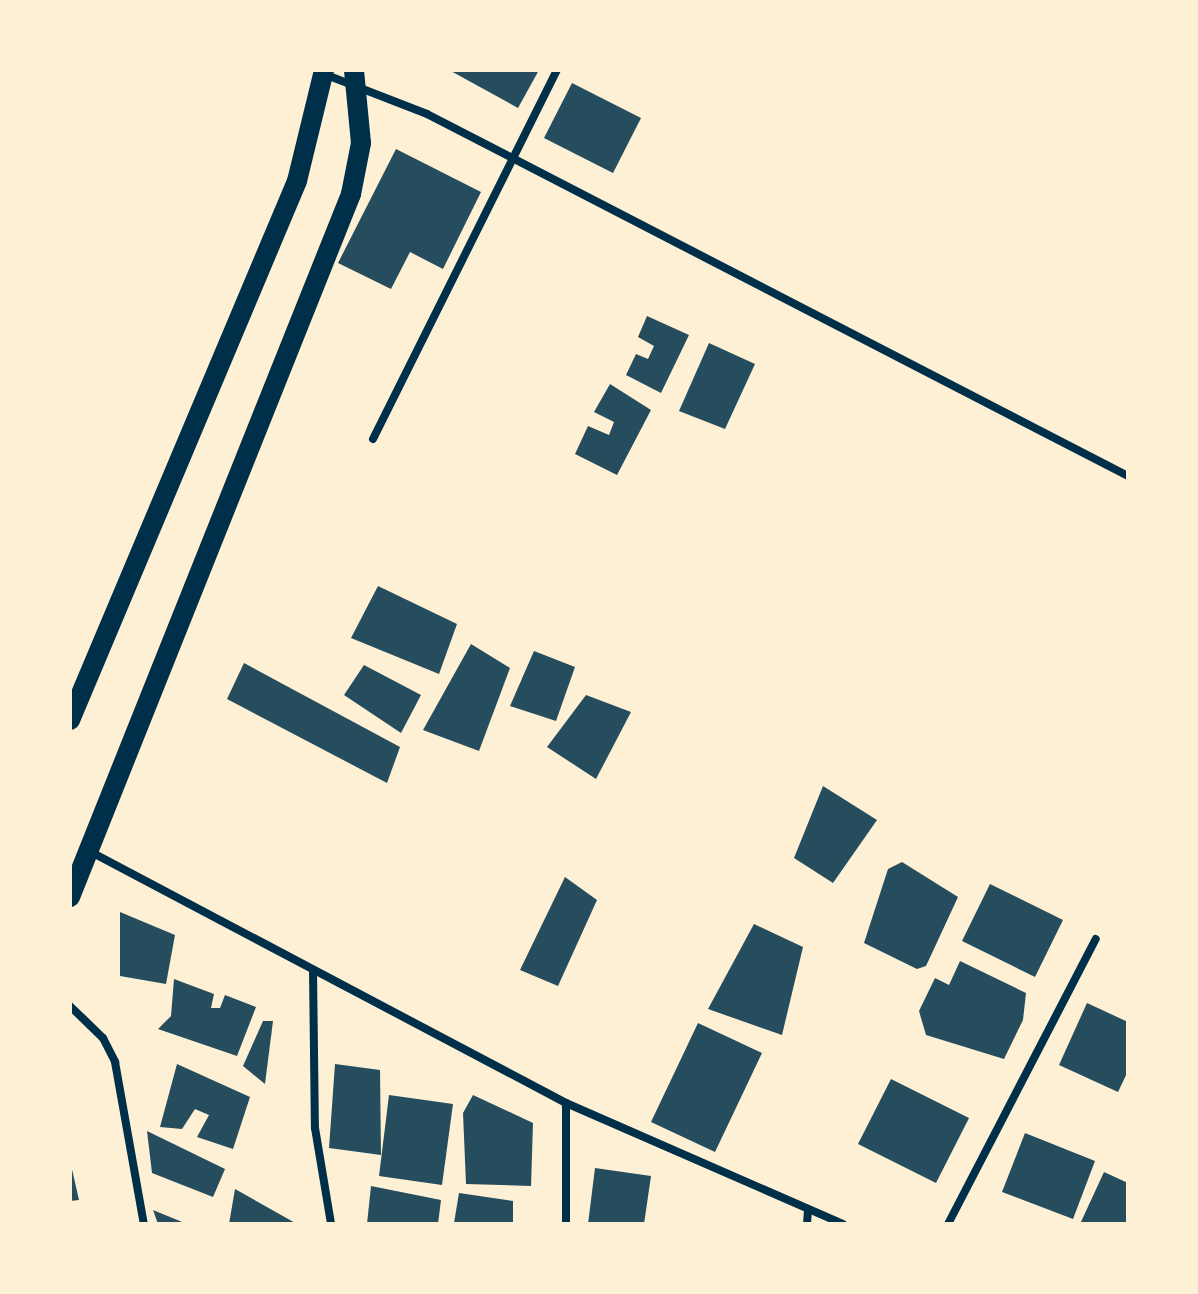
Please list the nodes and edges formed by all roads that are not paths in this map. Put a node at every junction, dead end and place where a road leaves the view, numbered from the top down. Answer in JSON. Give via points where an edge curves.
{"nodes":[{"id":1,"x":557,"y":70,"type":"edge"},
{"id":2,"x":323,"y":72,"type":"edge"},
{"id":3,"x":356,"y":77,"type":"edge"},
{"id":4,"x":513,"y":159,"type":"junction"},
{"id":5,"x":373,"y":439,"type":"dead end"},
{"id":6,"x":1128,"y":476,"type":"edge"},
{"id":7,"x":70,"y":720,"type":"edge"},
{"id":8,"x":87,"y":849,"type":"junction"},
{"id":9,"x":70,"y":897,"type":"edge"},
{"id":10,"x":1096,"y":939,"type":"dead end"},
{"id":11,"x":313,"y":970,"type":"junction"},
{"id":12,"x":70,"y":1006,"type":"edge"},
{"id":13,"x":566,"y":1103,"type":"junction"},
{"id":14,"x":808,"y":1210,"type":"junction"},
{"id":15,"x":144,"y":1224,"type":"edge"},
{"id":16,"x":331,"y":1224,"type":"edge"},
{"id":17,"x":566,"y":1224,"type":"edge"},
{"id":18,"x":807,"y":1224,"type":"edge"},
{"id":19,"x":843,"y":1224,"type":"edge"},
{"id":20,"x":948,"y":1224,"type":"edge"}],
"edges":[{"from":1,"to":4,"type":"street"},
{"from":2,"to":3,"type":"street"},
{"from":2,"to":7,"type":"main road","via":[[297,181]]},
{"from":3,"to":4,"type":"street"},
{"from":3,"to":8,"type":"main road","via":[[361,143],[351,194]]},
{"from":4,"to":5,"type":"street"},
{"from":4,"to":6,"type":"street"},
{"from":8,"to":9,"type":"main road"},
{"from":8,"to":11,"type":"street"},
{"from":10,"to":20,"type":"street"},
{"from":11,"to":13,"type":"street"},
{"from":11,"to":16,"type":"street","via":[[315,1128]]},
{"from":12,"to":15,"type":"street","via":[[103,1038],[115,1062]]},
{"from":13,"to":14,"type":"street"},
{"from":13,"to":17,"type":"street"},
{"from":14,"to":18,"type":"street"},
{"from":14,"to":19,"type":"street"}]}
